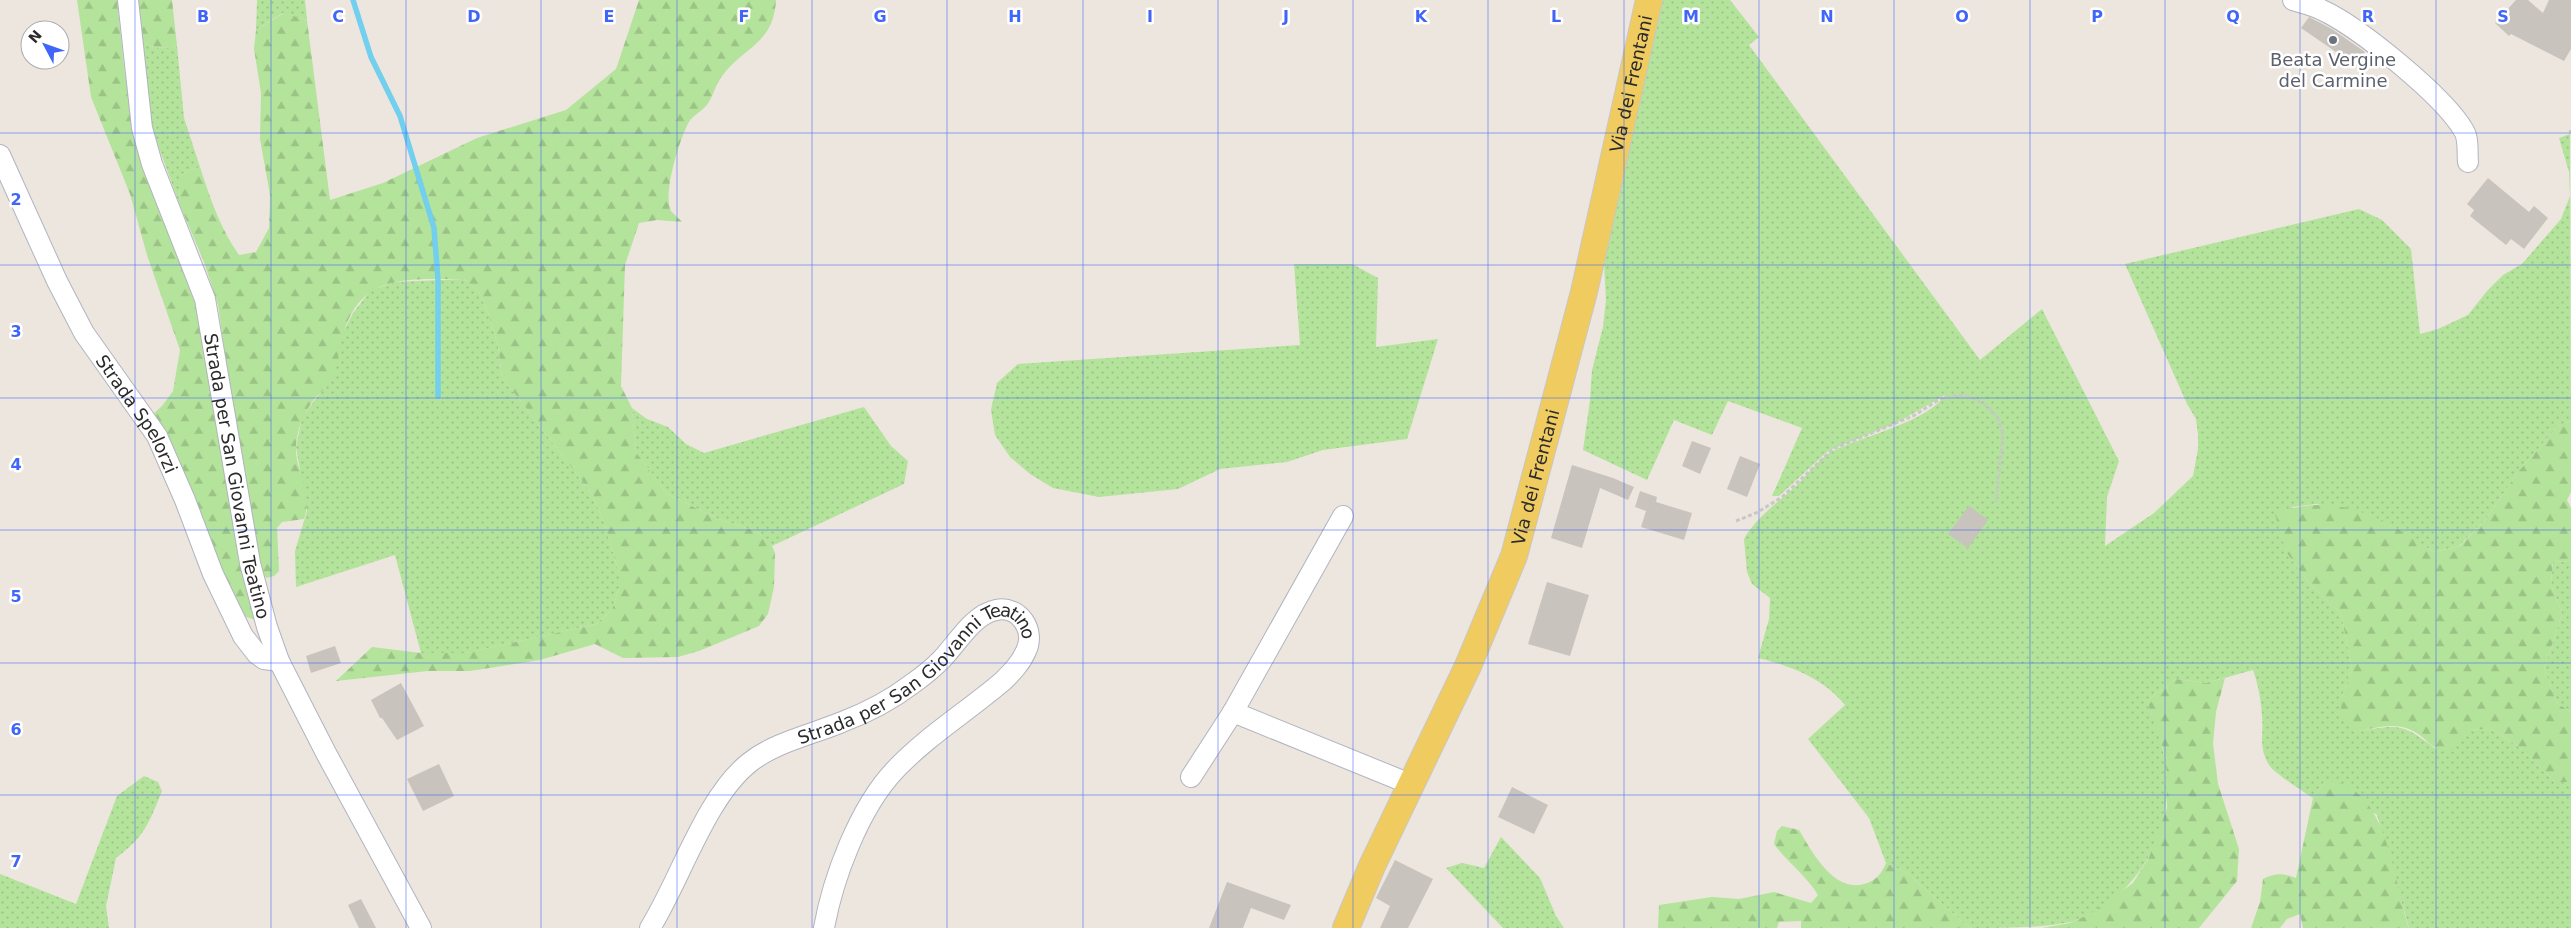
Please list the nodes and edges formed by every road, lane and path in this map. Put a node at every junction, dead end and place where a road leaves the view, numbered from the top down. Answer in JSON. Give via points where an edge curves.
{"nodes":[{"id":1,"x":128,"y":0,"type":"edge"},
{"id":2,"x":1649,"y":0,"type":"edge"},
{"id":3,"x":2293,"y":0,"type":"edge"},
{"id":4,"x":0,"y":155,"type":"edge"},
{"id":5,"x":2468,"y":162,"type":"dead end"},
{"id":6,"x":1996,"y":502,"type":"dead end"},
{"id":7,"x":1343,"y":516,"type":"dead end"},
{"id":8,"x":1736,"y":522,"type":"dead end"},
{"id":9,"x":280,"y":661,"type":"junction"},
{"id":10,"x":1232,"y":712,"type":"junction"},
{"id":11,"x":1191,"y":777,"type":"dead end"},
{"id":12,"x":1410,"y":784,"type":"junction"},
{"id":13,"x":421,"y":928,"type":"edge"},
{"id":14,"x":650,"y":928,"type":"edge"},
{"id":15,"x":824,"y":928,"type":"edge"},
{"id":16,"x":1346,"y":928,"type":"edge"}],
"edges":[{"from":1,"to":9,"type":"street","name":"Strada per San Giovanni Teatino","via":[[142,128],[152,164],[205,299],[250,563]]},
{"from":2,"to":12,"type":"main road","name":"Via dei Frentani","via":[[1584,292],[1514,556],[1472,657]]},
{"from":3,"to":5,"type":"street","via":[[2321,9],[2342,21],[2440,100],[2466,133]]},
{"from":4,"to":9,"type":"street","name":"Strada Spelorzi","via":[[56,281],[84,333],[157,436],[213,574],[243,636],[264,659]]},
{"from":6,"to":8,"type":"path","via":[[2003,434],[1997,417],[1987,406],[1959,395],[1940,399],[1913,416],[1832,448],[1782,497]]},
{"from":7,"to":10,"type":"street"},
{"from":9,"to":13,"type":"street","name":"Strada per San Giovanni Teatino","via":[[366,830]]},
{"from":10,"to":11,"type":"street"},
{"from":10,"to":12,"type":"street"},
{"from":12,"to":16,"type":"main road","name":"Via dei Frentani"},
{"from":14,"to":15,"type":"street","name":"Strada per San Giovanni Teatino","via":[[715,804],[748,764],[901,692],[940,662],[984,614],[1002,609],[1015,612],[1025,623],[1029,635],[1022,660],[1004,681],[913,753],[882,786],[840,866]]}]}
